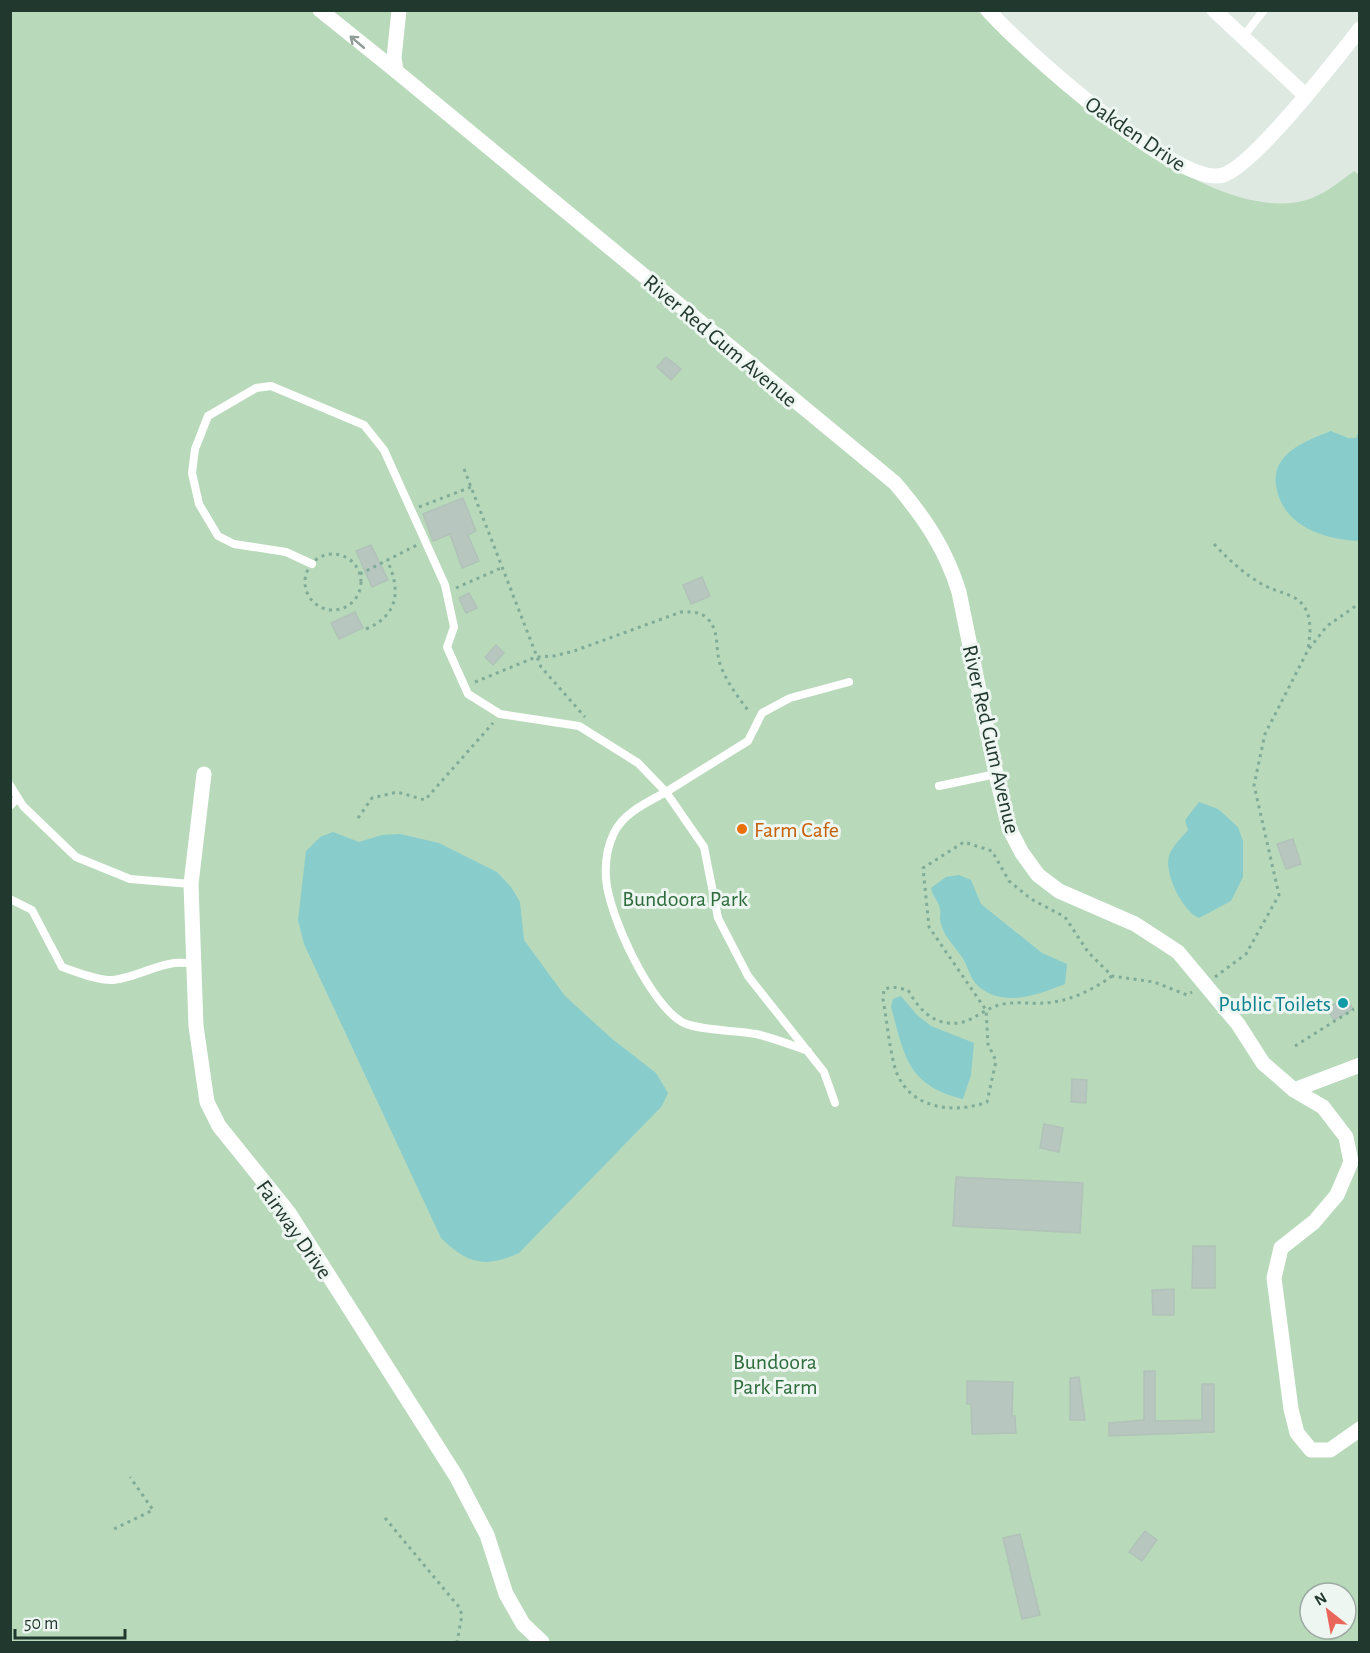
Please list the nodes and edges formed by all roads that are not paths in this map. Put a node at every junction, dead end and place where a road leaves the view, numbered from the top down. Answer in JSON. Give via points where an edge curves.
{"nodes":[{"id":1,"x":320,"y":10,"type":"edge"},
{"id":2,"x":399,"y":10,"type":"edge"},
{"id":3,"x":988,"y":10,"type":"edge"},
{"id":4,"x":1215,"y":10,"type":"edge"},
{"id":5,"x":1264,"y":10,"type":"edge"},
{"id":6,"x":1359,"y":29,"type":"edge"},
{"id":7,"x":1243,"y":37,"type":"junction"},
{"id":8,"x":396,"y":71,"type":"junction"},
{"id":9,"x":1306,"y":96,"type":"junction"},
{"id":10,"x":312,"y":564,"type":"road end"},
{"id":11,"x":849,"y":682,"type":"dead end"},
{"id":12,"x":204,"y":774,"type":"dead end"},
{"id":13,"x":996,"y":774,"type":"junction"},
{"id":14,"x":10,"y":785,"type":"edge"},
{"id":15,"x":939,"y":786,"type":"dead end"},
{"id":16,"x":666,"y":792,"type":"junction"},
{"id":17,"x":17,"y":799,"type":"junction"},
{"id":18,"x":10,"y":806,"type":"edge"},
{"id":19,"x":191,"y":884,"type":"junction"},
{"id":20,"x":10,"y":898,"type":"edge"},
{"id":21,"x":192,"y":964,"type":"junction"},
{"id":22,"x":808,"y":1052,"type":"junction"},
{"id":23,"x":1359,"y":1065,"type":"edge"},
{"id":24,"x":1294,"y":1090,"type":"junction"},
{"id":25,"x":835,"y":1103,"type":"dead end"},
{"id":26,"x":1359,"y":1429,"type":"edge"},
{"id":27,"x":542,"y":1642,"type":"edge"}],
"edges":[{"from":8,"to":1,"type":"street","name":"River Red Gum Avenue","one_way":true},
{"from":2,"to":8,"type":"street"},
{"from":3,"to":9,"type":"street","name":"Oakden Drive","via":[[1059,79],[1142,141],[1197,174],[1222,176],[1242,164]]},
{"from":4,"to":7,"type":"street"},
{"from":5,"to":7,"type":"lane"},
{"from":6,"to":9,"type":"street","name":"Oakden Drive"},
{"from":7,"to":9,"type":"street"},
{"from":8,"to":13,"type":"street","name":"River Red Gum Avenue","via":[[895,483],[924,517],[950,562]]},
{"from":10,"to":16,"type":"lane","via":[[286,552],[234,544],[218,536],[199,504],[192,473],[195,449],[208,416],[256,388],[271,386],[364,425],[384,450],[446,592],[454,627],[447,647],[468,694],[500,714],[579,726],[638,763]]},
{"from":11,"to":16,"type":"lane","via":[[790,698],[762,713],[748,741]]},
{"from":12,"to":19,"type":"street","name":"Fairway Drive"},
{"from":13,"to":15,"type":"lane"},
{"from":13,"to":24,"type":"street","name":"River Red Gum Avenue","via":[[1010,828],[1038,875],[1059,891],[1135,924],[1178,951],[1263,1063]]},
{"from":14,"to":17,"type":"lane"},
{"from":16,"to":22,"type":"lane","via":[[704,847],[718,918],[748,976]]},
{"from":16,"to":22,"type":"lane","via":[[623,819],[607,852],[606,880],[617,922],[644,979],[670,1014],[685,1023],[757,1034]]},
{"from":17,"to":18,"type":"lane"},
{"from":17,"to":19,"type":"lane","via":[[76,857],[130,879]]},
{"from":19,"to":21,"type":"street","name":"Fairway Drive"},
{"from":20,"to":21,"type":"lane","via":[[32,910],[62,967],[112,980],[177,961]]},
{"from":21,"to":27,"type":"street","name":"Fairway Drive","via":[[207,1102],[219,1126],[289,1213],[456,1476],[486,1535],[506,1594],[524,1624]]},
{"from":22,"to":25,"type":"lane","via":[[824,1072]]},
{"from":23,"to":24,"type":"street"},
{"from":24,"to":26,"type":"street","name":"River Red Gum Avenue","via":[[1323,1107],[1335,1122],[1346,1137],[1351,1162],[1337,1195],[1314,1222],[1281,1248],[1274,1278],[1291,1409],[1297,1433],[1311,1450],[1330,1449]]}]}
